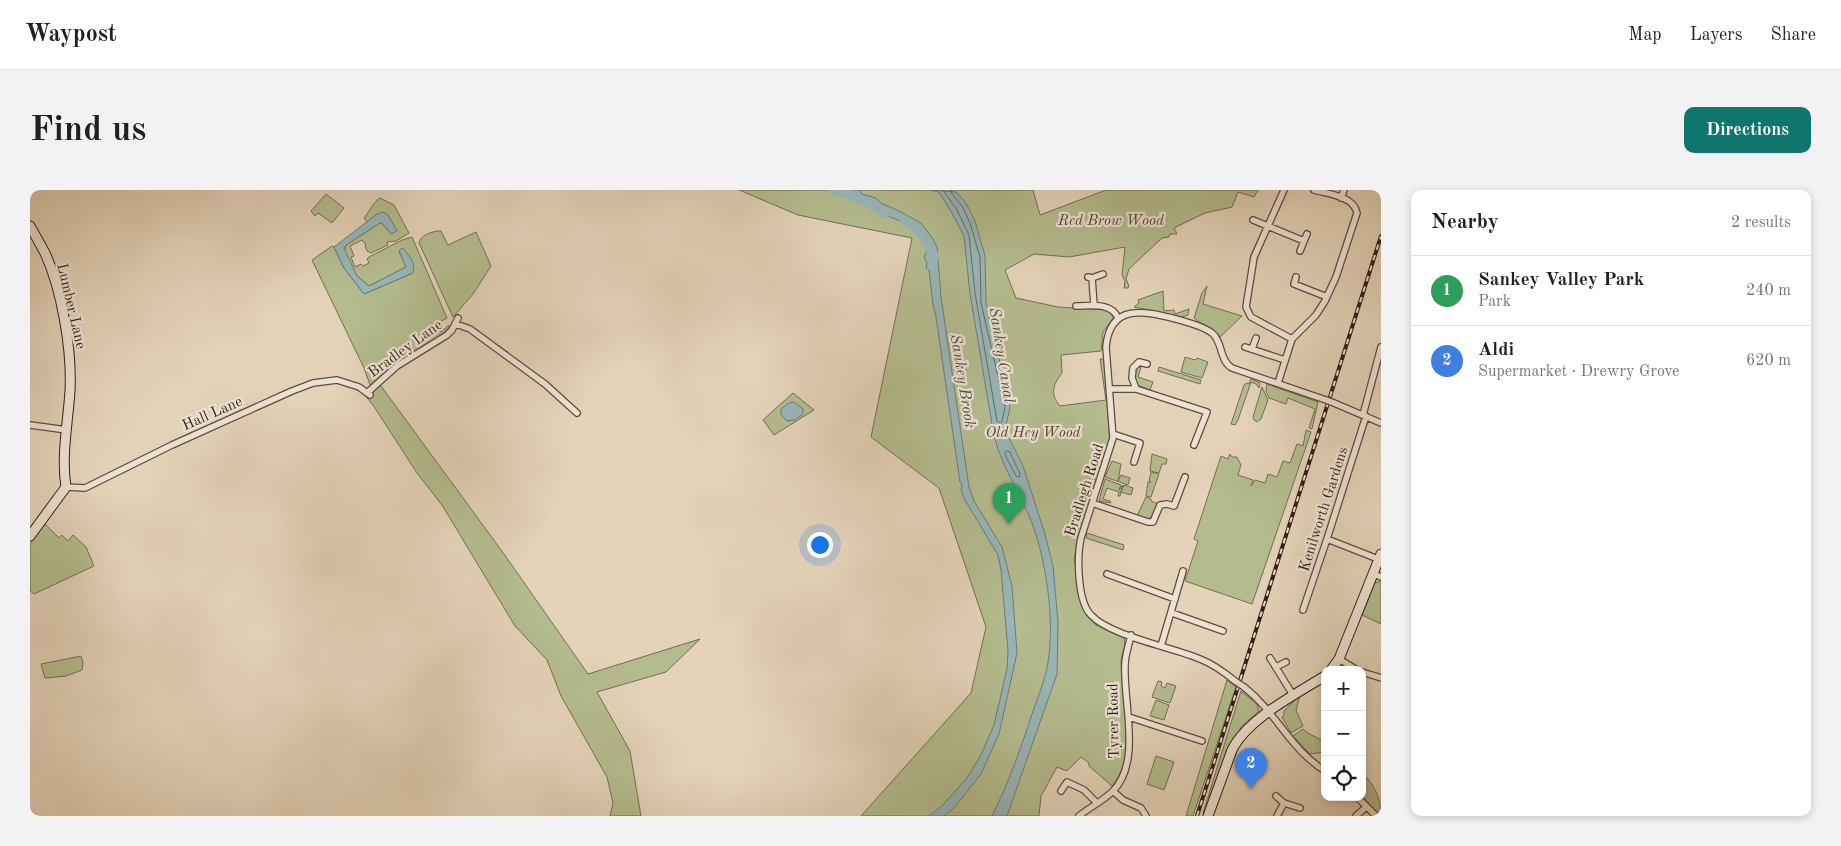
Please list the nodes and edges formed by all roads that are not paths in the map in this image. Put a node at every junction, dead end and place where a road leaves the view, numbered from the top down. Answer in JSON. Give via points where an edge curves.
{"nodes":[{"id":1,"x":1284,"y":190,"type":"edge"},
{"id":2,"x":1314,"y":190,"type":"edge"},
{"id":3,"x":1344,"y":190,"type":"edge"},
{"id":4,"x":1341,"y":198,"type":"junction"},
{"id":5,"x":1254,"y":220,"type":"dead end"},
{"id":6,"x":1268,"y":224,"type":"junction"},
{"id":7,"x":30,"y":226,"type":"edge"},
{"id":8,"x":1307,"y":234,"type":"dead end"},
{"id":9,"x":1304,"y":241,"type":"junction"},
{"id":10,"x":1300,"y":251,"type":"dead end"},
{"id":11,"x":1103,"y":274,"type":"dead end"},
{"id":12,"x":1296,"y":277,"type":"dead end"},
{"id":13,"x":1327,"y":297,"type":"junction"},
{"id":14,"x":1076,"y":306,"type":"dead end"},
{"id":15,"x":1094,"y":306,"type":"junction"},
{"id":16,"x":1118,"y":318,"type":"junction"},
{"id":17,"x":1256,"y":338,"type":"dead end"},
{"id":18,"x":1292,"y":339,"type":"junction"},
{"id":19,"x":1245,"y":347,"type":"dead end"},
{"id":20,"x":1381,"y":348,"type":"edge"},
{"id":21,"x":1252,"y":349,"type":"junction"},
{"id":22,"x":1286,"y":360,"type":"junction"},
{"id":23,"x":1147,"y":364,"type":"dead end"},
{"id":24,"x":1278,"y":384,"type":"junction"},
{"id":25,"x":1110,"y":389,"type":"junction"},
{"id":26,"x":1136,"y":389,"type":"junction"},
{"id":27,"x":369,"y":394,"type":"joint"},
{"id":28,"x":577,"y":413,"type":"dead end"},
{"id":29,"x":1364,"y":415,"type":"junction"},
{"id":30,"x":1381,"y":424,"type":"edge"},
{"id":31,"x":30,"y":425,"type":"edge"},
{"id":32,"x":67,"y":430,"type":"junction"},
{"id":33,"x":1113,"y":434,"type":"junction"},
{"id":34,"x":1194,"y":445,"type":"dead end"},
{"id":35,"x":1134,"y":462,"type":"dead end"},
{"id":36,"x":1185,"y":477,"type":"dead end"},
{"id":37,"x":66,"y":487,"type":"junction"},
{"id":38,"x":1092,"y":503,"type":"junction"},
{"id":39,"x":31,"y":534,"type":"edge"},
{"id":40,"x":1327,"y":539,"type":"junction"},
{"id":41,"x":1380,"y":556,"type":"edge"},
{"id":42,"x":1183,"y":571,"type":"dead end"},
{"id":43,"x":1107,"y":574,"type":"dead end"},
{"id":44,"x":1377,"y":575,"type":"edge"},
{"id":45,"x":1175,"y":599,"type":"junction"},
{"id":46,"x":1302,"y":610,"type":"dead end"},
{"id":47,"x":1172,"y":613,"type":"junction"},
{"id":48,"x":1222,"y":631,"type":"dead end"},
{"id":49,"x":1131,"y":635,"type":"junction"},
{"id":50,"x":1161,"y":646,"type":"junction"},
{"id":51,"x":1270,"y":658,"type":"dead end"},
{"id":52,"x":1339,"y":659,"type":"junction"},
{"id":53,"x":1286,"y":662,"type":"dead end"},
{"id":54,"x":1335,"y":666,"type":"edge"},
{"id":55,"x":1350,"y":666,"type":"edge"},
{"id":56,"x":1276,"y":667,"type":"junction"},
{"id":57,"x":1366,"y":673,"type":"edge"},
{"id":58,"x":1321,"y":678,"type":"edge"},
{"id":59,"x":1381,"y":678,"type":"edge"},
{"id":60,"x":1293,"y":695,"type":"junction"},
{"id":61,"x":1269,"y":712,"type":"junction"},
{"id":62,"x":1129,"y":717,"type":"junction"},
{"id":63,"x":1202,"y":741,"type":"dead end"},
{"id":64,"x":1321,"y":768,"type":"edge"},
{"id":65,"x":1113,"y":791,"type":"junction"},
{"id":66,"x":1061,"y":792,"type":"dead end"},
{"id":67,"x":1276,"y":796,"type":"dead end"},
{"id":68,"x":1361,"y":801,"type":"edge"},
{"id":69,"x":1097,"y":803,"type":"junction"},
{"id":70,"x":1284,"y":803,"type":"junction"},
{"id":71,"x":1366,"y":807,"type":"junction"},
{"id":72,"x":1300,"y":808,"type":"dead end"},
{"id":73,"x":1079,"y":816,"type":"edge"},
{"id":74,"x":1146,"y":816,"type":"edge"},
{"id":75,"x":1208,"y":816,"type":"edge"},
{"id":76,"x":1277,"y":816,"type":"edge"},
{"id":77,"x":1356,"y":816,"type":"edge"},
{"id":78,"x":1376,"y":816,"type":"edge"}],
"edges":[{"from":1,"to":6,"type":"street"},
{"from":2,"to":4,"type":"street"},
{"from":3,"to":4,"type":"street"},
{"from":4,"to":13,"type":"street","via":[[1354,204],[1357,213]]},
{"from":5,"to":6,"type":"street"},
{"from":6,"to":9,"type":"street"},
{"from":6,"to":18,"type":"street","via":[[1254,257],[1246,310],[1251,317]]},
{"from":7,"to":32,"type":"street","name":"Lumber Lane","via":[[52,272],[66,330],[70,389]]},
{"from":8,"to":9,"type":"street"},
{"from":9,"to":10,"type":"street"},
{"from":11,"to":15,"type":"street","via":[[1090,277]]},
{"from":12,"to":13,"type":"street","via":[[1294,284]]},
{"from":13,"to":18,"type":"street","via":[[1316,315]]},
{"from":14,"to":15,"type":"street"},
{"from":15,"to":16,"type":"street","via":[[1108,307]]},
{"from":16,"to":24,"type":"street","via":[[1147,313],[1208,330],[1216,338],[1229,367]]},
{"from":16,"to":25,"type":"street","name":"Bradlegh Road","via":[[1109,329],[1106,340]]},
{"from":17,"to":21,"type":"street"},
{"from":18,"to":22,"type":"street"},
{"from":19,"to":21,"type":"street"},
{"from":20,"to":29,"type":"street","name":"Kenilworth Gardens"},
{"from":21,"to":22,"type":"street"},
{"from":22,"to":24,"type":"street"},
{"from":23,"to":26,"type":"street","via":[[1139,362],[1133,368]]},
{"from":24,"to":29,"type":"street","bridge":true},
{"from":25,"to":26,"type":"street"},
{"from":25,"to":33,"type":"street","name":"Bradlegh Road"},
{"from":26,"to":34,"type":"street","via":[[1206,412]]},
{"from":27,"to":28,"type":"street","name":"Bradley Lane","via":[[396,366],[447,334],[457,321],[545,384]]},
{"from":27,"to":37,"type":"street","name":"Hall Lane","via":[[337,380],[313,383],[172,445],[86,488]]},
{"from":29,"to":30,"type":"street"},
{"from":29,"to":40,"type":"street","name":"Kenilworth Gardens"},
{"from":31,"to":32,"type":"street"},
{"from":32,"to":37,"type":"street","name":"Lumber Lane"},
{"from":33,"to":35,"type":"street","via":[[1140,443]]},
{"from":33,"to":38,"type":"street","name":"Bradlegh Road"},
{"from":36,"to":38,"type":"street","via":[[1174,506],[1160,505],[1153,522]]},
{"from":37,"to":39,"type":"street"},
{"from":38,"to":49,"type":"street","name":"Bradlegh Road","via":[[1078,551],[1083,598],[1089,614],[1111,629]]},
{"from":40,"to":41,"type":"street"},
{"from":40,"to":46,"type":"street","name":"Kenilworth Gardens"},
{"from":41,"to":44,"type":"street"},
{"from":42,"to":45,"type":"street"},
{"from":43,"to":45,"type":"street"},
{"from":44,"to":52,"type":"street"},
{"from":45,"to":47,"type":"street"},
{"from":47,"to":48,"type":"street"},
{"from":47,"to":50,"type":"street"},
{"from":49,"to":50,"type":"street","name":"Bradlegh Road"},
{"from":49,"to":62,"type":"street","name":"Tyrer Road","via":[[1125,665]]},
{"from":50,"to":61,"type":"street","name":"Bradlegh Road","bridge":true,"via":[[1206,662],[1244,687]]},
{"from":51,"to":56,"type":"street"},
{"from":52,"to":54,"type":"street"},
{"from":52,"to":55,"type":"street"},
{"from":53,"to":56,"type":"street"},
{"from":56,"to":60,"type":"street"},
{"from":57,"to":59,"type":"street"},
{"from":58,"to":60,"type":"street"},
{"from":60,"to":61,"type":"street"},
{"from":61,"to":64,"type":"street","name":"Bradlegh Road","via":[[1300,752]]},
{"from":61,"to":75,"type":"street","via":[[1235,744]]},
{"from":62,"to":63,"type":"street"},
{"from":62,"to":65,"type":"street","name":"Tyrer Road","via":[[1126,768]]},
{"from":65,"to":69,"type":"street","name":"Tyrer Road"},
{"from":65,"to":74,"type":"street","via":[[1123,800],[1141,808]]},
{"from":66,"to":69,"type":"street","via":[[1067,782],[1084,790]]},
{"from":67,"to":70,"type":"street"},
{"from":68,"to":71,"type":"street"},
{"from":69,"to":73,"type":"street","name":"Tyrer Road"},
{"from":70,"to":72,"type":"street"},
{"from":70,"to":76,"type":"street"},
{"from":71,"to":77,"type":"street"},
{"from":71,"to":78,"type":"street"}]}
